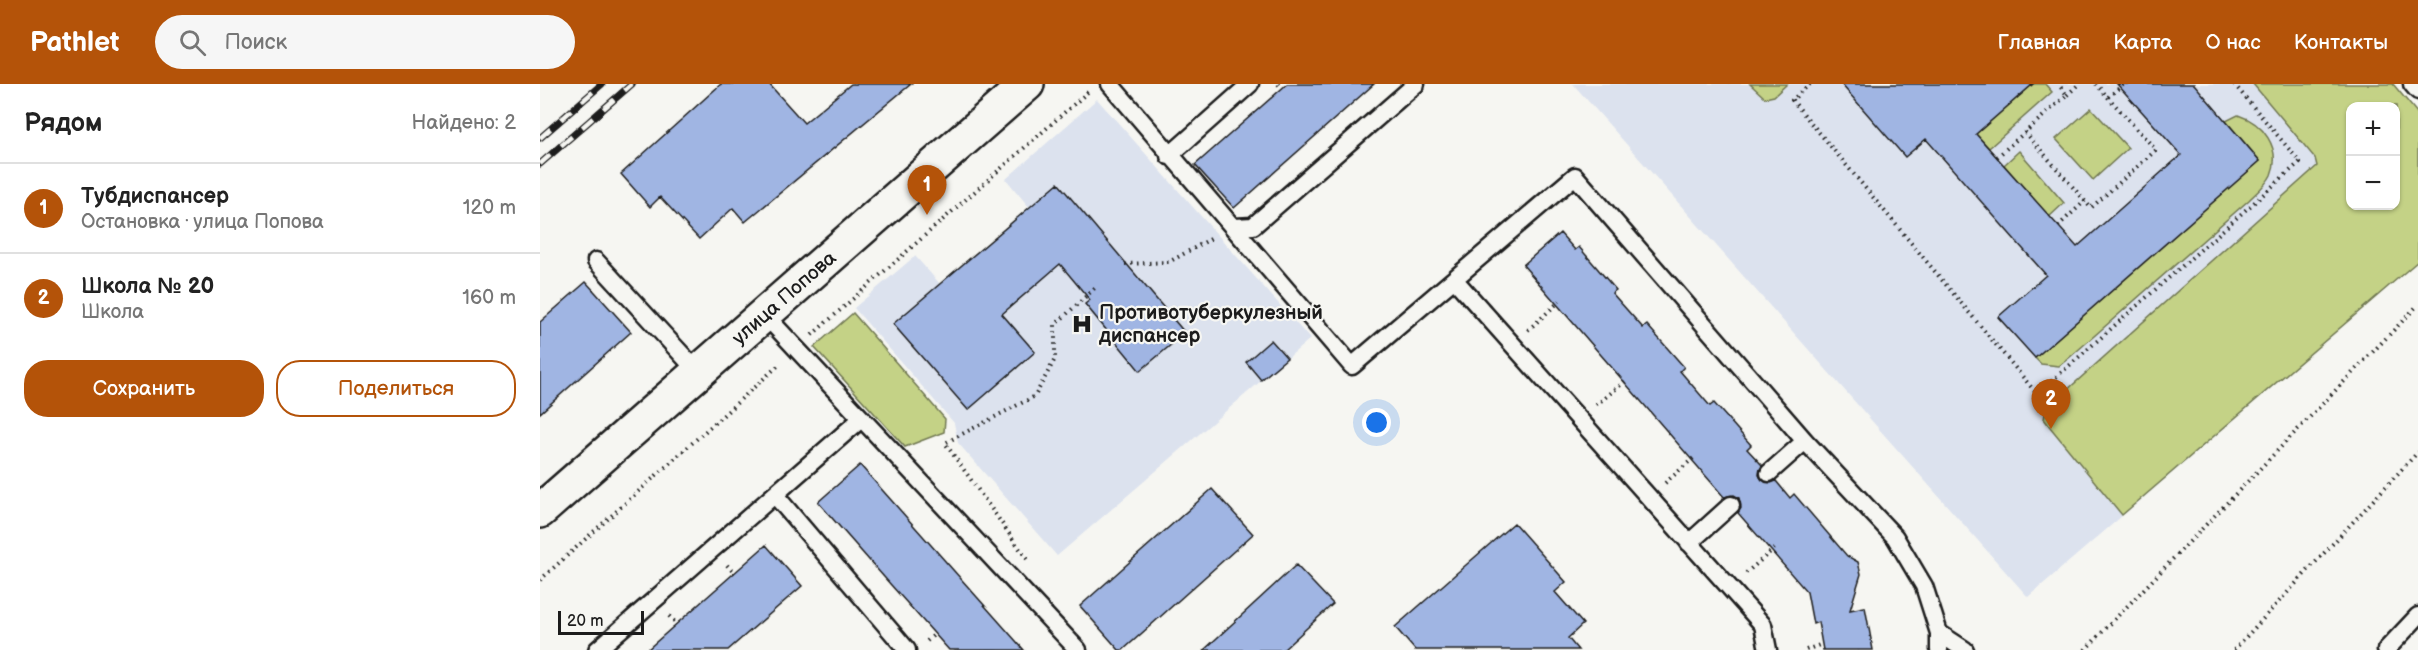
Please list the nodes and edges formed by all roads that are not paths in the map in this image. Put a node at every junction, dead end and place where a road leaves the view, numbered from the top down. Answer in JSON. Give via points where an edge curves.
{"nodes":[{"id":1,"x":1027,"y":84,"type":"edge"},
{"id":2,"x":1110,"y":84,"type":"edge"},
{"id":3,"x":1250,"y":84,"type":"edge"},
{"id":4,"x":1416,"y":84,"type":"edge"},
{"id":5,"x":2412,"y":84,"type":"edge"},
{"id":6,"x":2418,"y":91,"type":"edge"},
{"id":7,"x":1169,"y":156,"type":"junction"},
{"id":8,"x":1235,"y":227,"type":"junction"},
{"id":9,"x":596,"y":261,"type":"dead end"},
{"id":10,"x":1454,"y":279,"type":"junction"},
{"id":11,"x":764,"y":314,"type":"junction"},
{"id":12,"x":698,"y":372,"type":"junction"},
{"id":13,"x":861,"y":419,"type":"junction"},
{"id":14,"x":1805,"y":441,"type":"junction"},
{"id":15,"x":1769,"y":473,"type":"dead end"},
{"id":16,"x":775,"y":495,"type":"junction"},
{"id":17,"x":1731,"y":505,"type":"dead end"},
{"id":18,"x":540,"y":511,"type":"edge"},
{"id":19,"x":1689,"y":543,"type":"junction"},
{"id":20,"x":2418,"y":616,"type":"edge"},
{"id":21,"x":1939,"y":642,"type":"edge"},
{"id":22,"x":597,"y":650,"type":"edge"},
{"id":23,"x":907,"y":650,"type":"edge"},
{"id":24,"x":1078,"y":650,"type":"edge"},
{"id":25,"x":1768,"y":650,"type":"edge"},
{"id":26,"x":1965,"y":650,"type":"edge"},
{"id":27,"x":2386,"y":650,"type":"edge"}],
"edges":[{"from":1,"to":11,"type":"street","name":"улица Попова"},
{"from":2,"to":7,"type":"lane"},
{"from":3,"to":7,"type":"lane"},
{"from":4,"to":8,"type":"lane","via":[[1253,226]]},
{"from":5,"to":6,"type":"lane"},
{"from":7,"to":8,"type":"lane"},
{"from":8,"to":10,"type":"lane","via":[[1352,366]]},
{"from":9,"to":12,"type":"lane"},
{"from":10,"to":14,"type":"lane","via":[[1575,176]]},
{"from":10,"to":19,"type":"lane"},
{"from":11,"to":12,"type":"street","name":"улица Попова"},
{"from":11,"to":13,"type":"lane"},
{"from":12,"to":18,"type":"street","name":"улица Попова"},
{"from":13,"to":16,"type":"lane"},
{"from":13,"to":24,"type":"lane"},
{"from":14,"to":15,"type":"lane"},
{"from":14,"to":21,"type":"lane","via":[[1895,537],[1924,586]]},
{"from":16,"to":22,"type":"lane"},
{"from":16,"to":23,"type":"lane"},
{"from":17,"to":19,"type":"lane"},
{"from":19,"to":25,"type":"lane","via":[[1762,625]]},
{"from":20,"to":27,"type":"lane"},
{"from":21,"to":26,"type":"lane"}]}
